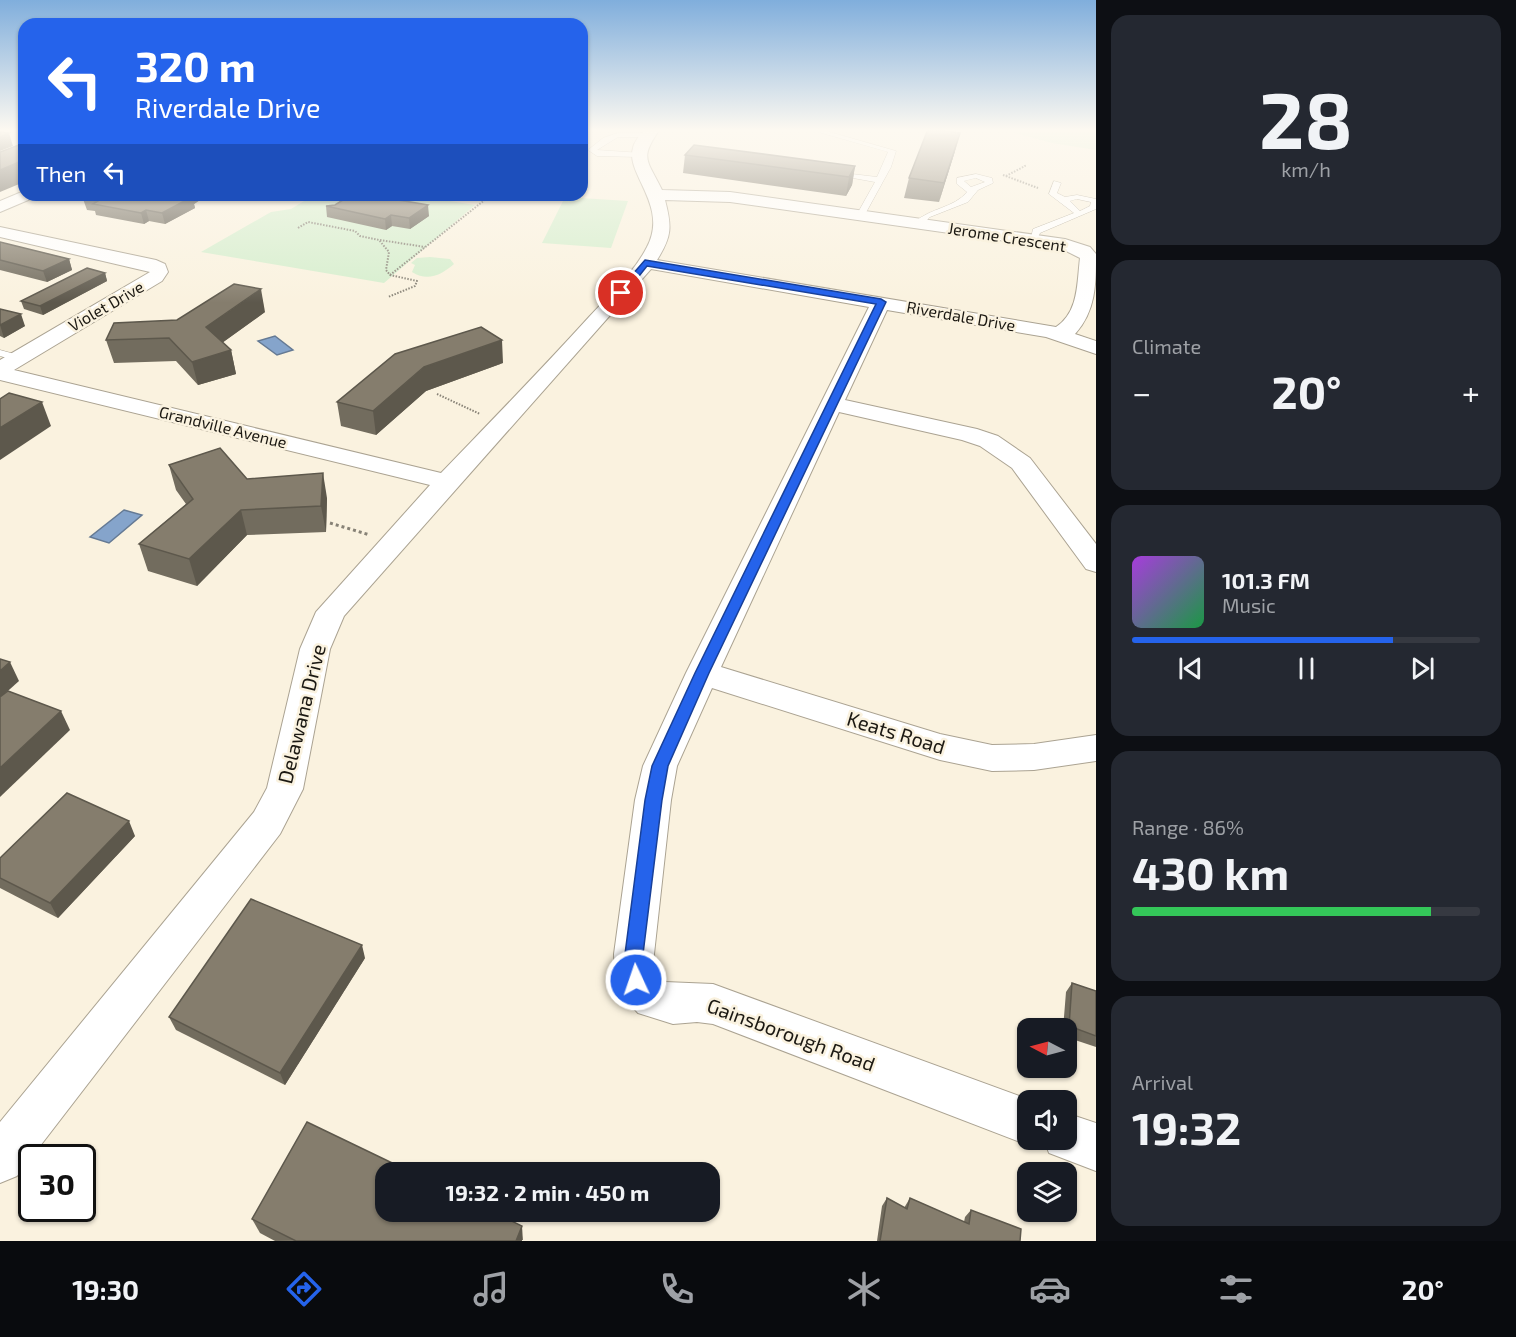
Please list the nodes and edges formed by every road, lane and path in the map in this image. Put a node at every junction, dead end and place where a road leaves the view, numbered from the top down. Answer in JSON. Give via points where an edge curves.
{"nodes":[{"id":1,"x":653,"y":187,"type":"edge"},
{"id":2,"x":876,"y":187,"type":"edge"},
{"id":3,"x":1036,"y":187,"type":"edge"},
{"id":4,"x":1055,"y":187,"type":"edge"},
{"id":5,"x":972,"y":192,"type":"dead end"},
{"id":6,"x":1053,"y":193,"type":"junction"},
{"id":7,"x":656,"y":195,"type":"junction"},
{"id":8,"x":18,"y":199,"type":"edge"},
{"id":9,"x":1064,"y":200,"type":"junction"},
{"id":10,"x":483,"y":201,"type":"edge"},
{"id":11,"x":0,"y":207,"type":"edge"},
{"id":12,"x":1079,"y":214,"type":"junction"},
{"id":13,"x":860,"y":216,"type":"junction"},
{"id":14,"x":918,"y":224,"type":"junction"},
{"id":15,"x":298,"y":228,"type":"dead end"},
{"id":16,"x":0,"y":232,"type":"edge"},
{"id":17,"x":379,"y":240,"type":"junction"},
{"id":18,"x":1033,"y":240,"type":"junction"},
{"id":19,"x":425,"y":247,"type":"junction"},
{"id":20,"x":645,"y":263,"type":"junction"},
{"id":21,"x":390,"y":275,"type":"junction"},
{"id":22,"x":388,"y":297,"type":"dead end"},
{"id":23,"x":881,"y":302,"type":"junction"},
{"id":24,"x":1059,"y":334,"type":"junction"},
{"id":25,"x":1096,"y":348,"type":"edge"},
{"id":26,"x":4,"y":363,"type":"edge"},
{"id":27,"x":437,"y":394,"type":"edge"},
{"id":28,"x":833,"y":404,"type":"junction"},
{"id":29,"x":501,"y":423,"type":"junction"},
{"id":30,"x":447,"y":482,"type":"junction"},
{"id":31,"x":330,"y":523,"type":"dead end"},
{"id":32,"x":393,"y":542,"type":"junction"},
{"id":33,"x":1096,"y":563,"type":"edge"},
{"id":34,"x":702,"y":673,"type":"junction"},
{"id":35,"x":1096,"y":748,"type":"edge"},
{"id":36,"x":1017,"y":1118,"type":"edge"},
{"id":37,"x":1077,"y":1140,"type":"edge"},
{"id":38,"x":1096,"y":1147,"type":"edge"},
{"id":39,"x":0,"y":1159,"type":"edge"}],
"edges":[{"from":1,"to":7,"type":"street","name":"Delawana Drive"},
{"from":2,"to":13,"type":"lane"},
{"from":3,"to":6,"type":"path"},
{"from":4,"to":6,"type":"lane"},
{"from":5,"to":14,"type":"lane","via":[[965,200],[927,215]]},
{"from":6,"to":9,"type":"lane"},
{"from":7,"to":13,"type":"street","name":"Jerome Crescent","via":[[730,196]]},
{"from":7,"to":20,"type":"street","name":"Delawana Drive","via":[[663,227],[656,248]]},
{"from":8,"to":11,"type":"street"},
{"from":9,"to":12,"type":"lane"},
{"from":9,"to":12,"type":"lane","via":[[1077,197],[1095,201],[1094,207]]},
{"from":10,"to":19,"type":"path"},
{"from":12,"to":18,"type":"lane","via":[[1036,231]]},
{"from":13,"to":14,"type":"street","name":"Jerome Crescent"},
{"from":14,"to":18,"type":"street","name":"Jerome Crescent"},
{"from":15,"to":17,"type":"path","via":[[308,222]]},
{"from":16,"to":26,"type":"street","name":"Violet Drive","via":[[149,264],[159,272]]},
{"from":17,"to":19,"type":"path"},
{"from":17,"to":21,"type":"path","via":[[389,252],[386,270]]},
{"from":18,"to":24,"type":"street","name":"Jerome Crescent","via":[[1065,244],[1089,257],[1084,307],[1072,325]]},
{"from":19,"to":21,"type":"path"},
{"from":20,"to":23,"type":"street","name":"Riverdale Drive"},
{"from":20,"to":29,"type":"street","name":"Delawana Drive"},
{"from":21,"to":22,"type":"path","via":[[417,281],[415,286]]},
{"from":23,"to":24,"type":"street","name":"Riverdale Drive"},
{"from":23,"to":28,"type":"street","name":"Gainsborough Road"},
{"from":24,"to":25,"type":"street","name":"Riverdale Drive"},
{"from":26,"to":30,"type":"street","name":"Grandville Avenue"},
{"from":27,"to":29,"type":"path"},
{"from":28,"to":33,"type":"street","via":[[990,441],[1021,463]]},
{"from":28,"to":34,"type":"street","name":"Gainsborough Road"},
{"from":29,"to":30,"type":"street","name":"Delawana Drive"},
{"from":30,"to":32,"type":"street","name":"Delawana Drive"},
{"from":31,"to":32,"type":"path"},
{"from":32,"to":39,"type":"street","name":"Delawana Drive","via":[[331,612],[315,649],[285,789],[267,823]]},
{"from":34,"to":35,"type":"street","name":"Keats Road","via":[[940,747],[992,758],[1034,757]]},
{"from":34,"to":36,"type":"street","name":"Gainsborough Road","via":[[660,766],[634,954],[636,980],[653,999],[673,1004],[713,1004]]},
{"from":37,"to":38,"type":"street"}]}
